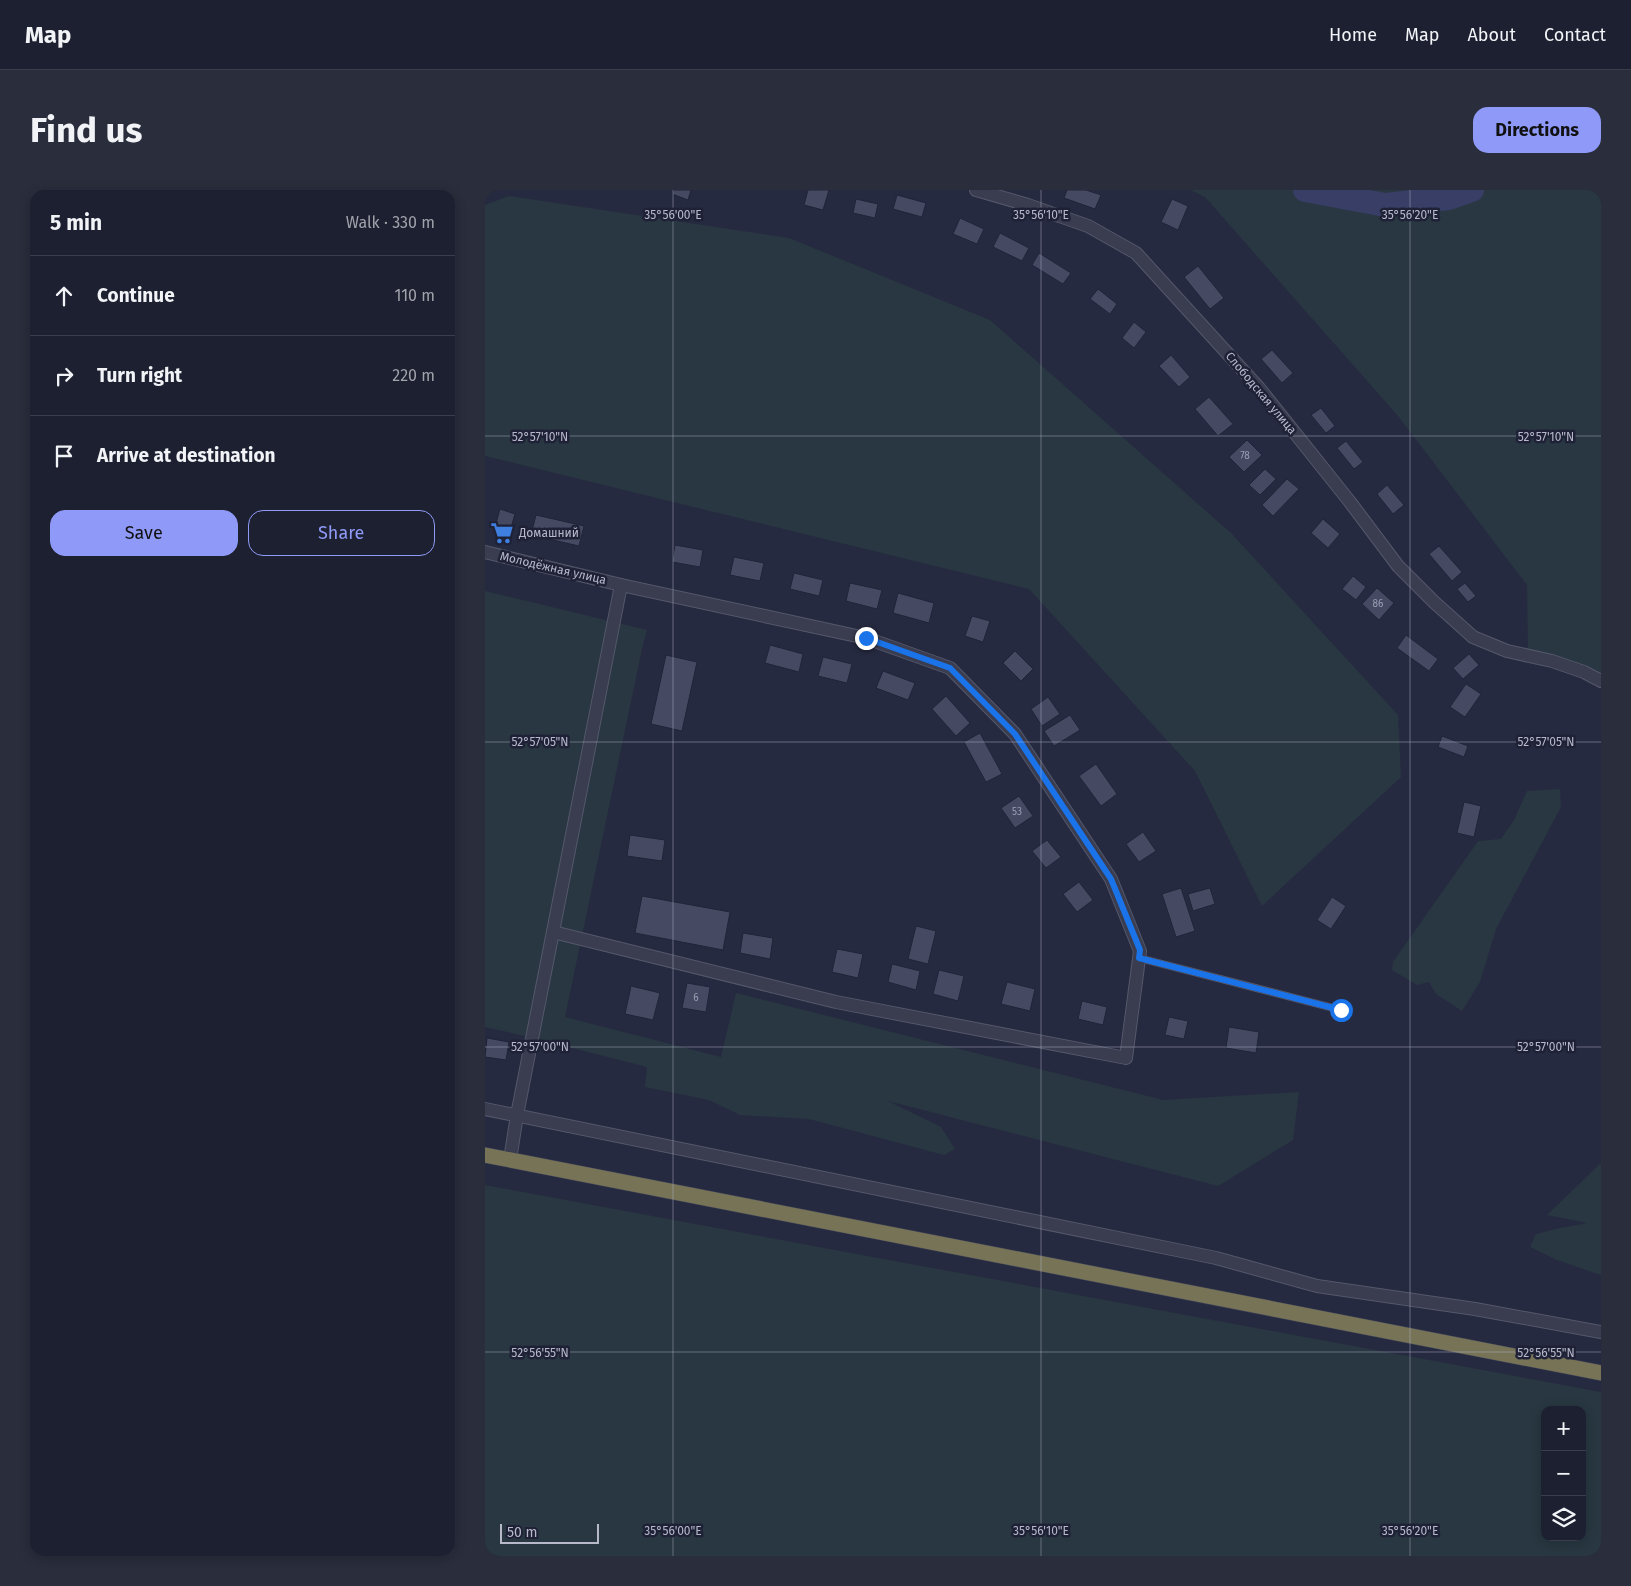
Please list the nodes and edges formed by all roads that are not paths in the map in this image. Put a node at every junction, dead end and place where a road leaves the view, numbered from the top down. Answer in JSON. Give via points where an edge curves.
{"nodes":[{"id":1,"x":976,"y":190,"type":"edge"},
{"id":2,"x":485,"y":552,"type":"edge"},
{"id":3,"x":621,"y":584,"type":"junction"},
{"id":4,"x":1601,"y":680,"type":"edge"},
{"id":5,"x":553,"y":932,"type":"junction"},
{"id":6,"x":1139,"y":958,"type":"junction"},
{"id":7,"x":1341,"y":1010,"type":"dead end"},
{"id":8,"x":485,"y":1109,"type":"edge"},
{"id":9,"x":517,"y":1115,"type":"junction"},
{"id":10,"x":485,"y":1155,"type":"edge"},
{"id":11,"x":509,"y":1160,"type":"junction"},
{"id":12,"x":1601,"y":1332,"type":"edge"},
{"id":13,"x":1601,"y":1373,"type":"edge"}],
"edges":[{"from":1,"to":4,"type":"street","name":"Слободская улица","via":[[1088,226],[1136,253],[1259,388],[1399,566],[1473,637]]},
{"from":2,"to":3,"type":"street","name":"Молодёжная улица"},
{"from":3,"to":5,"type":"street"},
{"from":3,"to":6,"type":"street","name":"Молодёжная улица","via":[[866,638],[950,668],[1015,734],[1111,879],[1140,950]]},
{"from":5,"to":6,"type":"street","via":[[837,1002],[1126,1058]]},
{"from":5,"to":9,"type":"street"},
{"from":6,"to":7,"type":"lane"},
{"from":8,"to":9,"type":"street"},
{"from":9,"to":11,"type":"street"},
{"from":9,"to":12,"type":"street","via":[[1216,1258],[1317,1286],[1475,1309]]},
{"from":10,"to":11,"type":"highway"},
{"from":11,"to":13,"type":"highway"}]}
